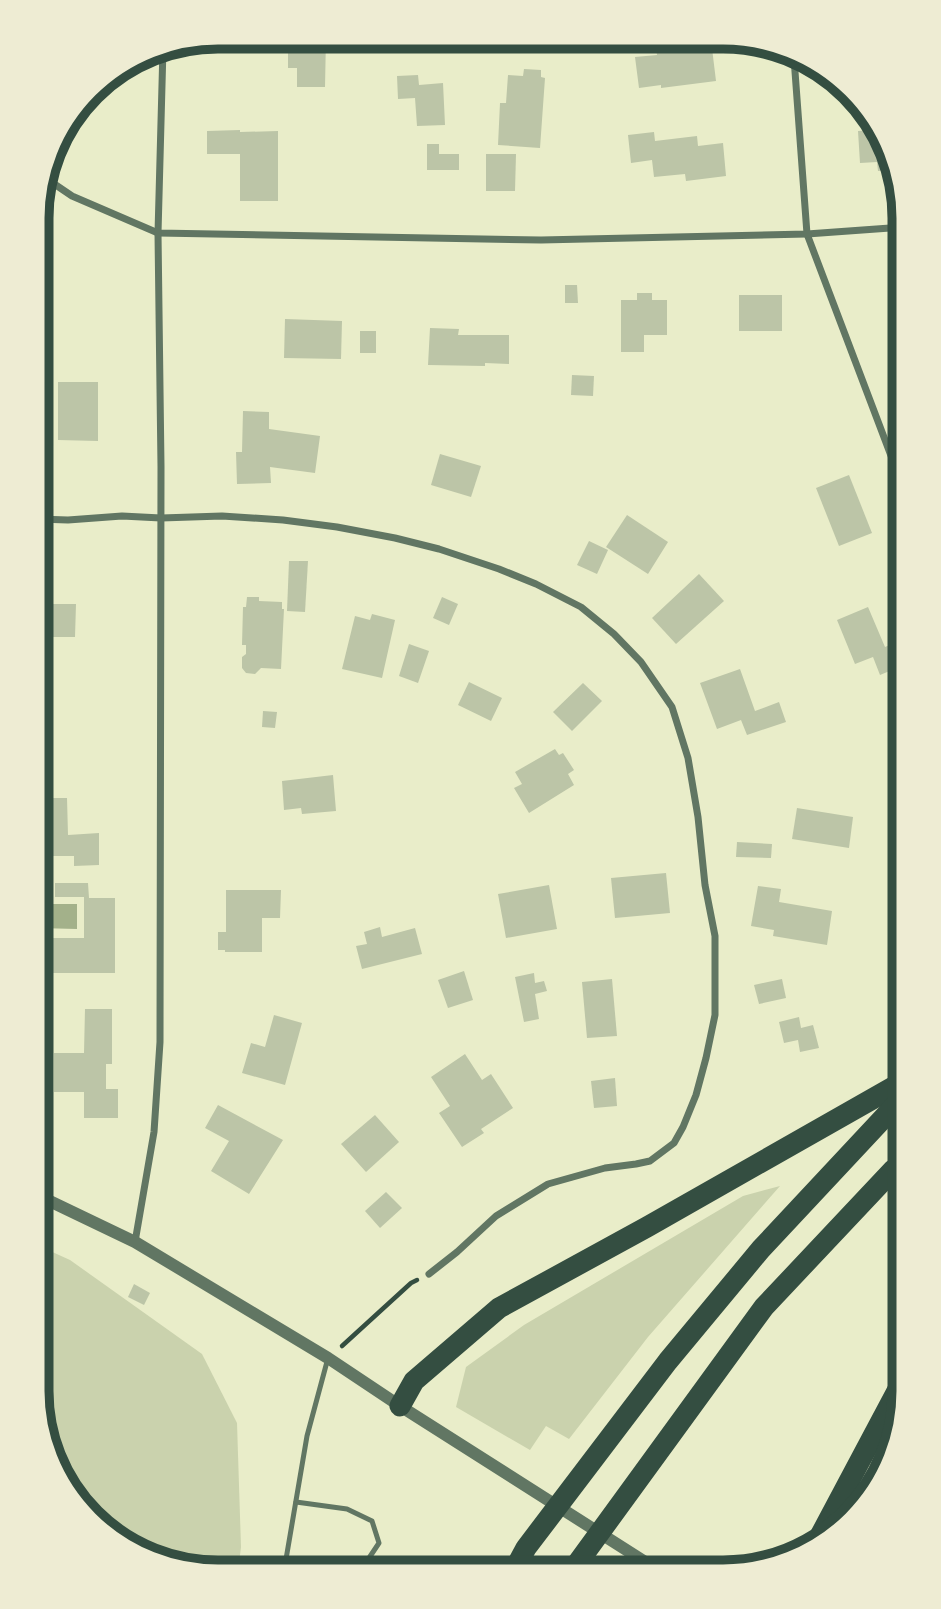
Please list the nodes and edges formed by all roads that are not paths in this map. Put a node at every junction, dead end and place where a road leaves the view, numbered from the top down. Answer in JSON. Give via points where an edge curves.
{"nodes":[{"id":1,"x":163,"y":58,"type":"edge"},
{"id":2,"x":795,"y":65,"type":"edge"},
{"id":3,"x":53,"y":183,"type":"edge"},
{"id":4,"x":892,"y":228,"type":"edge"},
{"id":5,"x":158,"y":233,"type":"junction"},
{"id":6,"x":807,"y":234,"type":"junction"},
{"id":7,"x":892,"y":458,"type":"edge"},
{"id":8,"x":161,"y":518,"type":"junction"},
{"id":9,"x":49,"y":519,"type":"edge"},
{"id":10,"x":892,"y":1088,"type":"edge"},
{"id":11,"x":892,"y":1109,"type":"edge"},
{"id":12,"x":892,"y":1171,"type":"edge"},
{"id":13,"x":49,"y":1201,"type":"edge"},
{"id":14,"x":135,"y":1242,"type":"junction"},
{"id":15,"x":429,"y":1274,"type":"road end"},
{"id":16,"x":328,"y":1358,"type":"junction"},
{"id":17,"x":892,"y":1400,"type":"edge"},
{"id":18,"x":400,"y":1406,"type":"junction"},
{"id":19,"x":296,"y":1502,"type":"junction"},
{"id":20,"x":825,"y":1526,"type":"edge"},
{"id":21,"x":287,"y":1559,"type":"joint"},
{"id":22,"x":292,"y":1560,"type":"edge"},
{"id":23,"x":368,"y":1560,"type":"edge"},
{"id":24,"x":520,"y":1560,"type":"edge"},
{"id":25,"x":579,"y":1560,"type":"edge"},
{"id":26,"x":642,"y":1560,"type":"edge"}],
"edges":[{"from":1,"to":5,"type":"street"},
{"from":2,"to":6,"type":"street"},
{"from":3,"to":5,"type":"street","via":[[72,196]]},
{"from":4,"to":6,"type":"street"},
{"from":5,"to":6,"type":"street","via":[[541,240]]},
{"from":5,"to":8,"type":"street"},
{"from":6,"to":7,"type":"street"},
{"from":8,"to":9,"type":"street"},
{"from":8,"to":14,"type":"street","via":[[160,1042],[154,1132]]},
{"from":8,"to":15,"type":"street","via":[[222,516],[337,527],[439,549],[499,569],[581,607],[641,662],[672,708],[688,758],[715,936],[715,1015],[696,1095],[674,1143],[650,1160],[548,1184],[496,1216]]},
{"from":10,"to":18,"type":"highway","via":[[499,1308],[414,1381]]},
{"from":11,"to":24,"type":"highway","via":[[761,1249],[668,1361]]},
{"from":12,"to":25,"type":"highway","via":[[764,1307]]},
{"from":13,"to":14,"type":"street"},
{"from":14,"to":16,"type":"street"},
{"from":16,"to":18,"type":"street"},
{"from":16,"to":19,"type":"lane","via":[[307,1436]]},
{"from":17,"to":20,"type":"highway"},
{"from":18,"to":26,"type":"street"},
{"from":19,"to":21,"type":"lane"},
{"from":19,"to":23,"type":"lane","via":[[347,1509],[372,1521],[379,1543]]},
{"from":21,"to":22,"type":"lane"}]}
